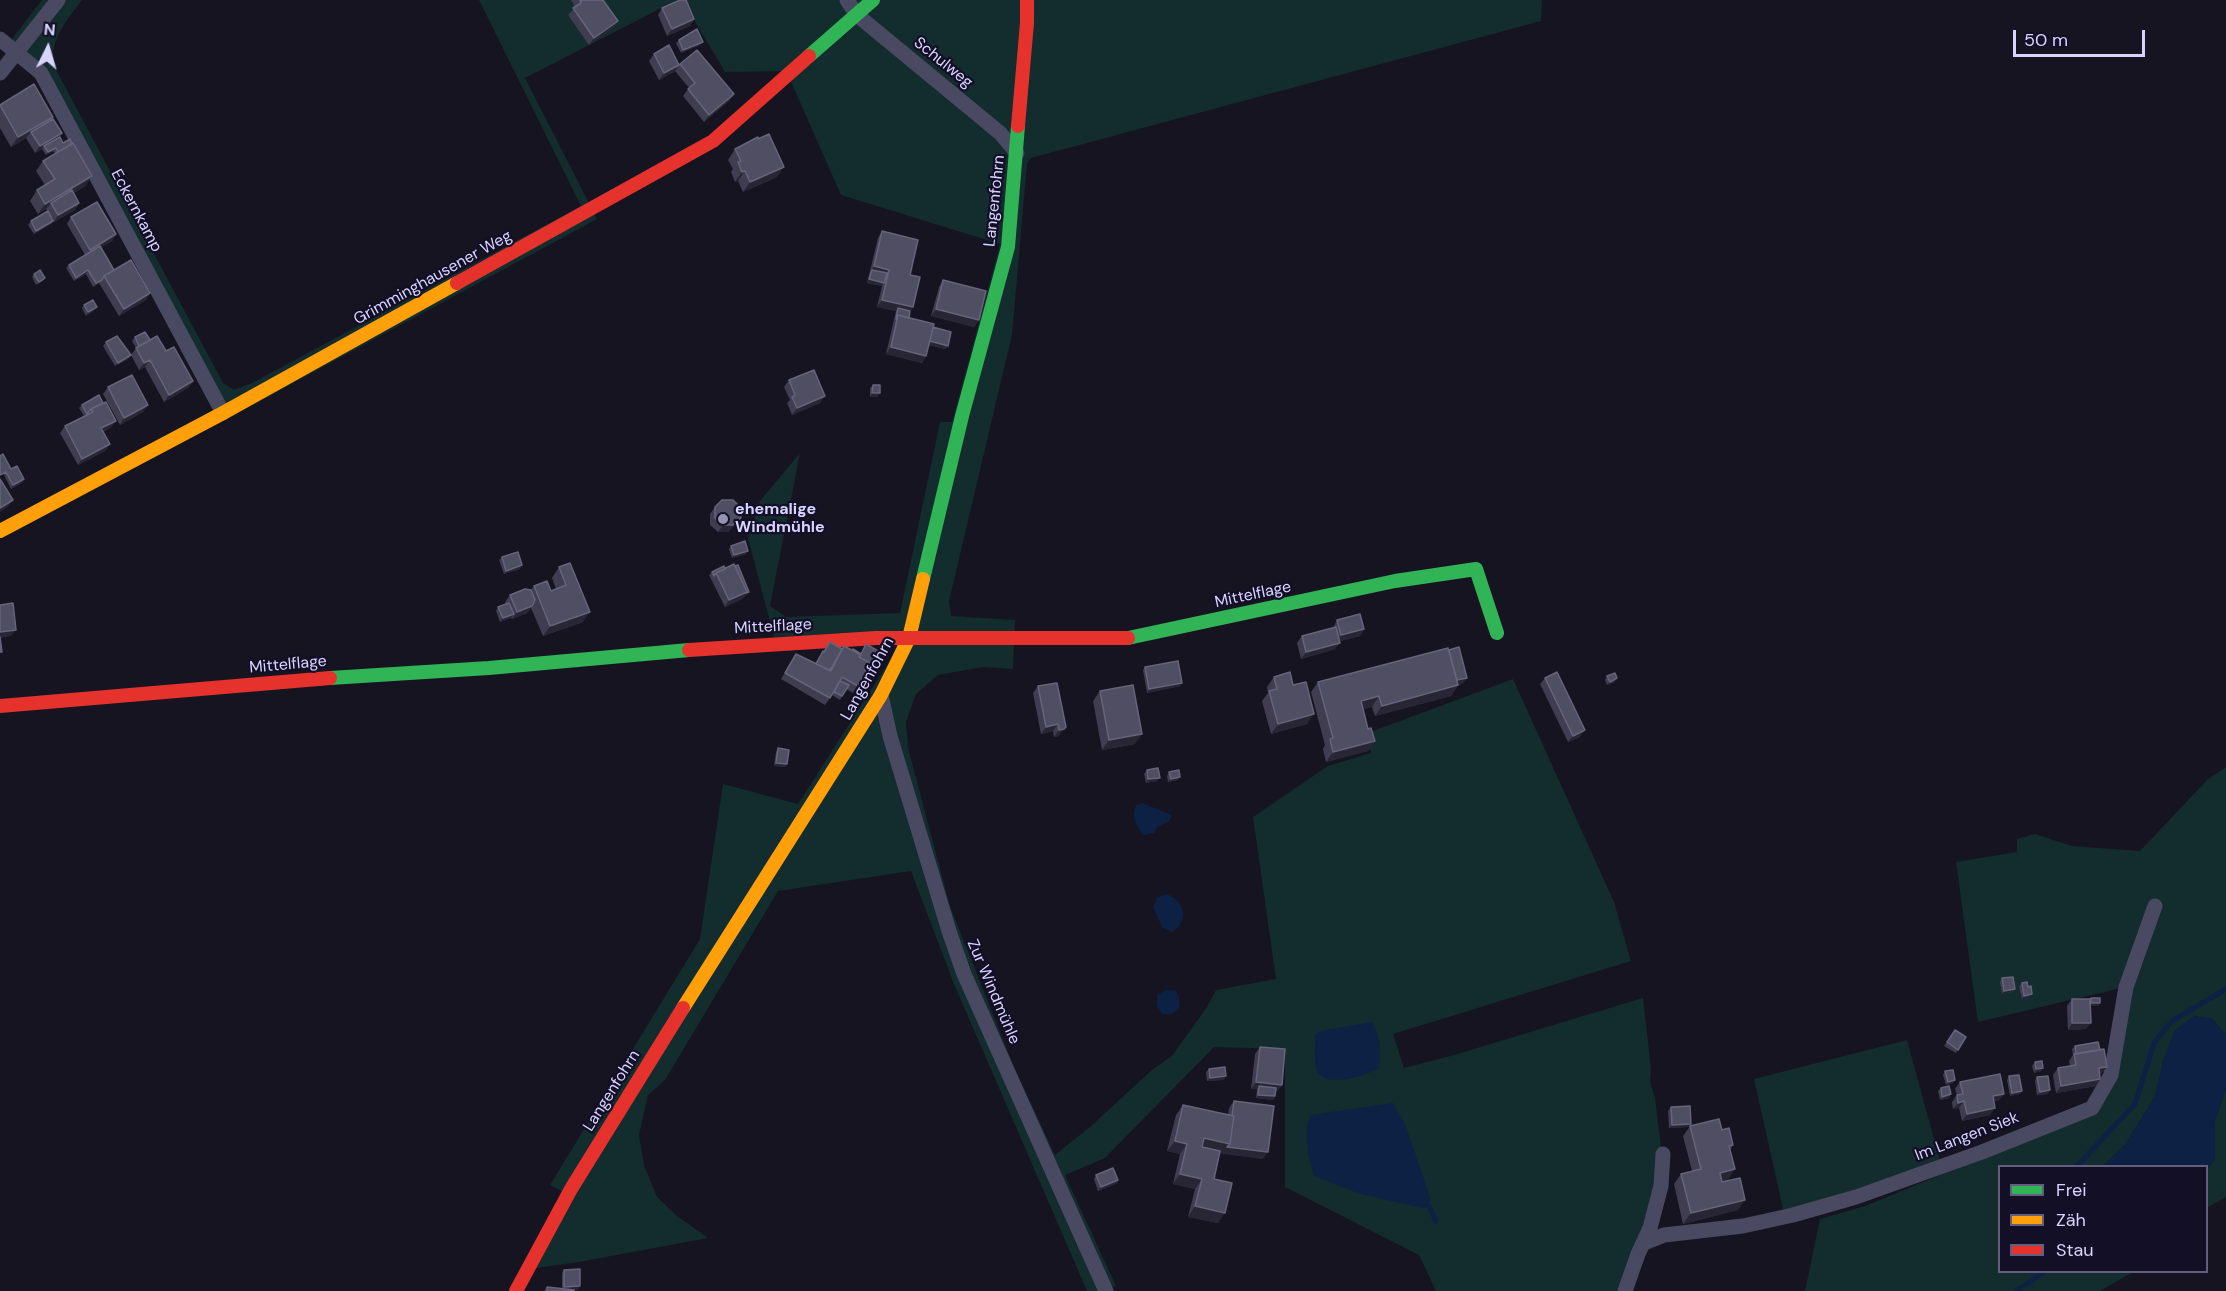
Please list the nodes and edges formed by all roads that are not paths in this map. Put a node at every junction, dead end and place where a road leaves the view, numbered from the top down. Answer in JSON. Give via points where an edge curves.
{"nodes":[{"id":1,"x":58,"y":0,"type":"edge"},
{"id":2,"x":847,"y":0,"type":"edge"},
{"id":3,"x":873,"y":0,"type":"edge"},
{"id":4,"x":1027,"y":0,"type":"edge"},
{"id":5,"x":856,"y":15,"type":"junction"},
{"id":6,"x":0,"y":39,"type":"edge"},
{"id":7,"x":16,"y":54,"type":"junction"},
{"id":8,"x":0,"y":74,"type":"edge"},
{"id":9,"x":1017,"y":153,"type":"junction"},
{"id":10,"x":224,"y":413,"type":"junction"},
{"id":11,"x":0,"y":531,"type":"edge"},
{"id":12,"x":1497,"y":633,"type":"dead end"},
{"id":13,"x":909,"y":638,"type":"junction"},
{"id":14,"x":881,"y":695,"type":"junction"},
{"id":15,"x":0,"y":706,"type":"edge"},
{"id":16,"x":2155,"y":906,"type":"dead end"},
{"id":17,"x":1663,"y":1154,"type":"dead end"},
{"id":18,"x":1644,"y":1243,"type":"junction"},
{"id":19,"x":516,"y":1291,"type":"edge"},
{"id":20,"x":1106,"y":1291,"type":"edge"},
{"id":21,"x":1625,"y":1291,"type":"edge"}],
"edges":[{"from":1,"to":7,"type":"street"},
{"from":2,"to":5,"type":"street","name":"Schulweg"},
{"from":3,"to":5,"type":"street","name":"Grimminghausener Weg"},
{"from":4,"to":9,"type":"street","name":"Langenfohrn"},
{"from":5,"to":9,"type":"street","name":"Schulweg","via":[[1000,133]]},
{"from":5,"to":10,"type":"street","name":"Grimminghausener Weg","via":[[713,141]]},
{"from":6,"to":7,"type":"street","name":"Eckernkamp"},
{"from":7,"to":8,"type":"street"},
{"from":7,"to":10,"type":"street","name":"Eckernkamp","via":[[41,73]]},
{"from":9,"to":13,"type":"street","name":"Langenfohrn","via":[[1008,247],[962,416]]},
{"from":10,"to":11,"type":"street","name":"Grimminghausener Weg"},
{"from":12,"to":13,"type":"street","name":"Mittelflage","via":[[1476,569],[1395,581],[1127,638]]},
{"from":13,"to":14,"type":"street","name":"Langenfohrn"},
{"from":13,"to":15,"type":"street","name":"Mittelflage","via":[[728,646]]},
{"from":14,"to":19,"type":"street","name":"Langenfohrn","via":[[578,1179]]},
{"from":14,"to":20,"type":"street","name":"Zur Windmühle","via":[[948,931],[964,974]]},
{"from":16,"to":18,"type":"street","name":"Im Langen Siek","via":[[2126,987],[2111,1075],[2092,1108],[1856,1197],[1743,1226],[1664,1235]]},
{"from":17,"to":18,"type":"street","via":[[1661,1186]]},
{"from":18,"to":21,"type":"street"}]}
